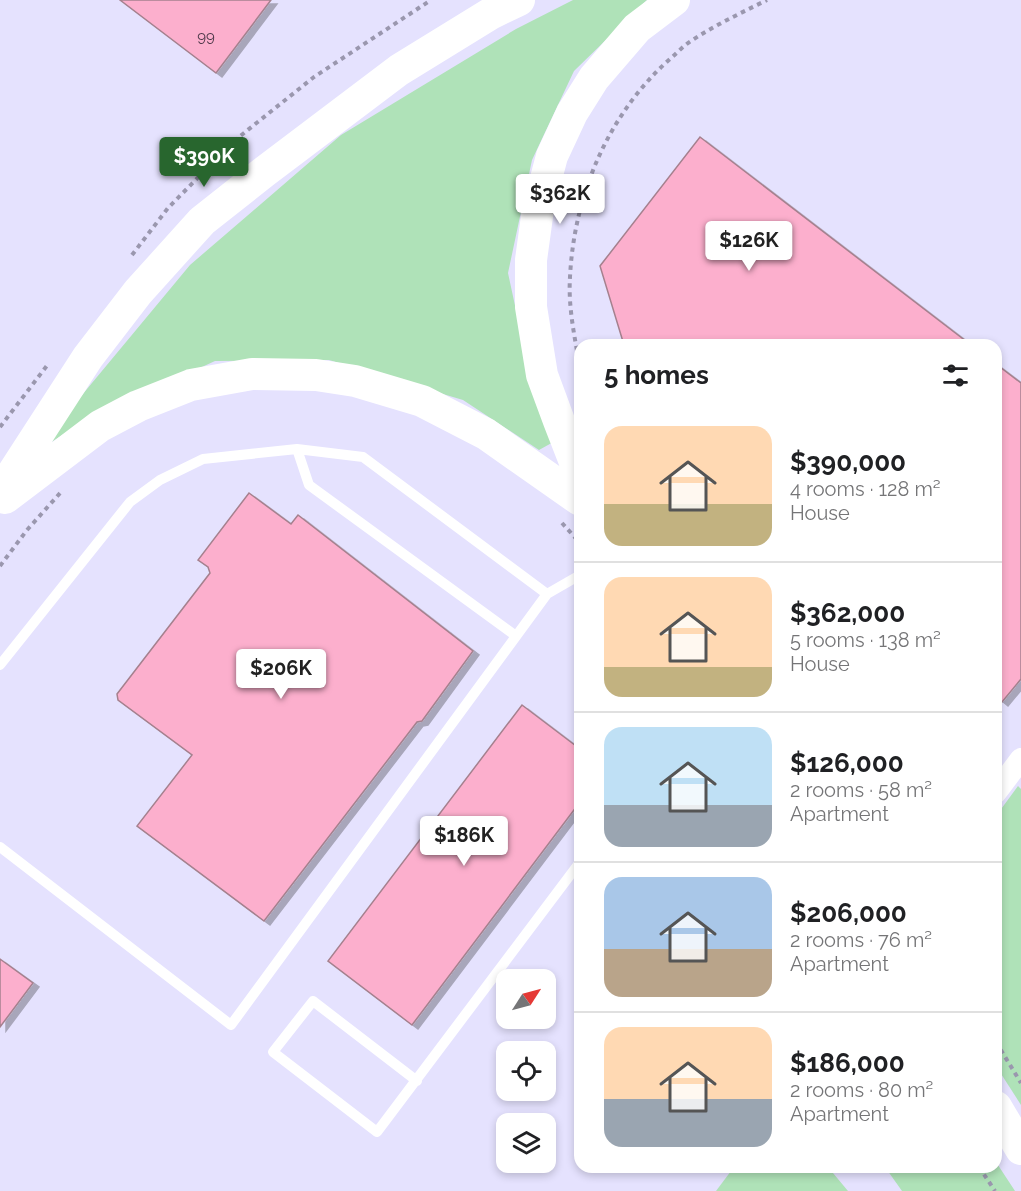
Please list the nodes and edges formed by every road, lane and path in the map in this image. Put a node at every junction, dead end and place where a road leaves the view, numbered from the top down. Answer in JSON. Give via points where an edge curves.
{"nodes":[{"id":1,"x":519,"y":0,"type":"edge"},
{"id":2,"x":674,"y":0,"type":"edge"},
{"id":3,"x":767,"y":0,"type":"edge"},
{"id":4,"x":575,"y":339,"type":"edge"},
{"id":5,"x":297,"y":449,"type":"junction"},
{"id":6,"x":574,"y":460,"type":"edge"},
{"id":7,"x":0,"y":493,"type":"edge"},
{"id":8,"x":574,"y":496,"type":"edge"},
{"id":9,"x":0,"y":502,"type":"edge"},
{"id":10,"x":574,"y":578,"type":"edge"},
{"id":11,"x":547,"y":594,"type":"junction"},
{"id":12,"x":516,"y":636,"type":"junction"},
{"id":13,"x":0,"y":665,"type":"edge"},
{"id":14,"x":1020,"y":763,"type":"edge"},
{"id":15,"x":1002,"y":785,"type":"edge"},
{"id":16,"x":0,"y":847,"type":"edge"},
{"id":17,"x":574,"y":870,"type":"edge"},
{"id":18,"x":1002,"y":1052,"type":"edge"},
{"id":19,"x":417,"y":1081,"type":"junction"},
{"id":20,"x":1021,"y":1083,"type":"edge"},
{"id":21,"x":1002,"y":1117,"type":"edge"},
{"id":22,"x":1021,"y":1149,"type":"edge"},
{"id":23,"x":983,"y":1173,"type":"edge"},
{"id":24,"x":995,"y":1191,"type":"edge"}],
"edges":[{"from":1,"to":7,"type":"street","via":[[399,70],[202,221],[138,292],[87,357]]},
{"from":2,"to":6,"type":"street","via":[[637,28],[594,78],[552,156],[538,209],[531,260],[531,308],[542,375]]},
{"from":3,"to":4,"type":"path","via":[[689,42],[658,69],[633,98],[601,151],[583,196],[573,242],[570,279]]},
{"from":5,"to":11,"type":"lane","via":[[363,457]]},
{"from":5,"to":12,"type":"lane","via":[[309,485]]},
{"from":5,"to":13,"type":"lane","via":[[202,459],[160,480],[129,502]]},
{"from":8,"to":9,"type":"street","via":[[486,434],[422,402],[355,381],[316,375],[252,374],[191,385],[138,406],[100,426]]},
{"from":10,"to":11,"type":"lane"},
{"from":11,"to":12,"type":"lane"},
{"from":12,"to":16,"type":"lane","via":[[231,1025]]},
{"from":14,"to":15,"type":"street"},
{"from":17,"to":19,"type":"lane"},
{"from":18,"to":20,"type":"path"},
{"from":19,"to":19,"type":"lane","via":[[377,1132],[273,1052],[312,1001]]},
{"from":21,"to":22,"type":"street"},
{"from":23,"to":24,"type":"path"}]}
